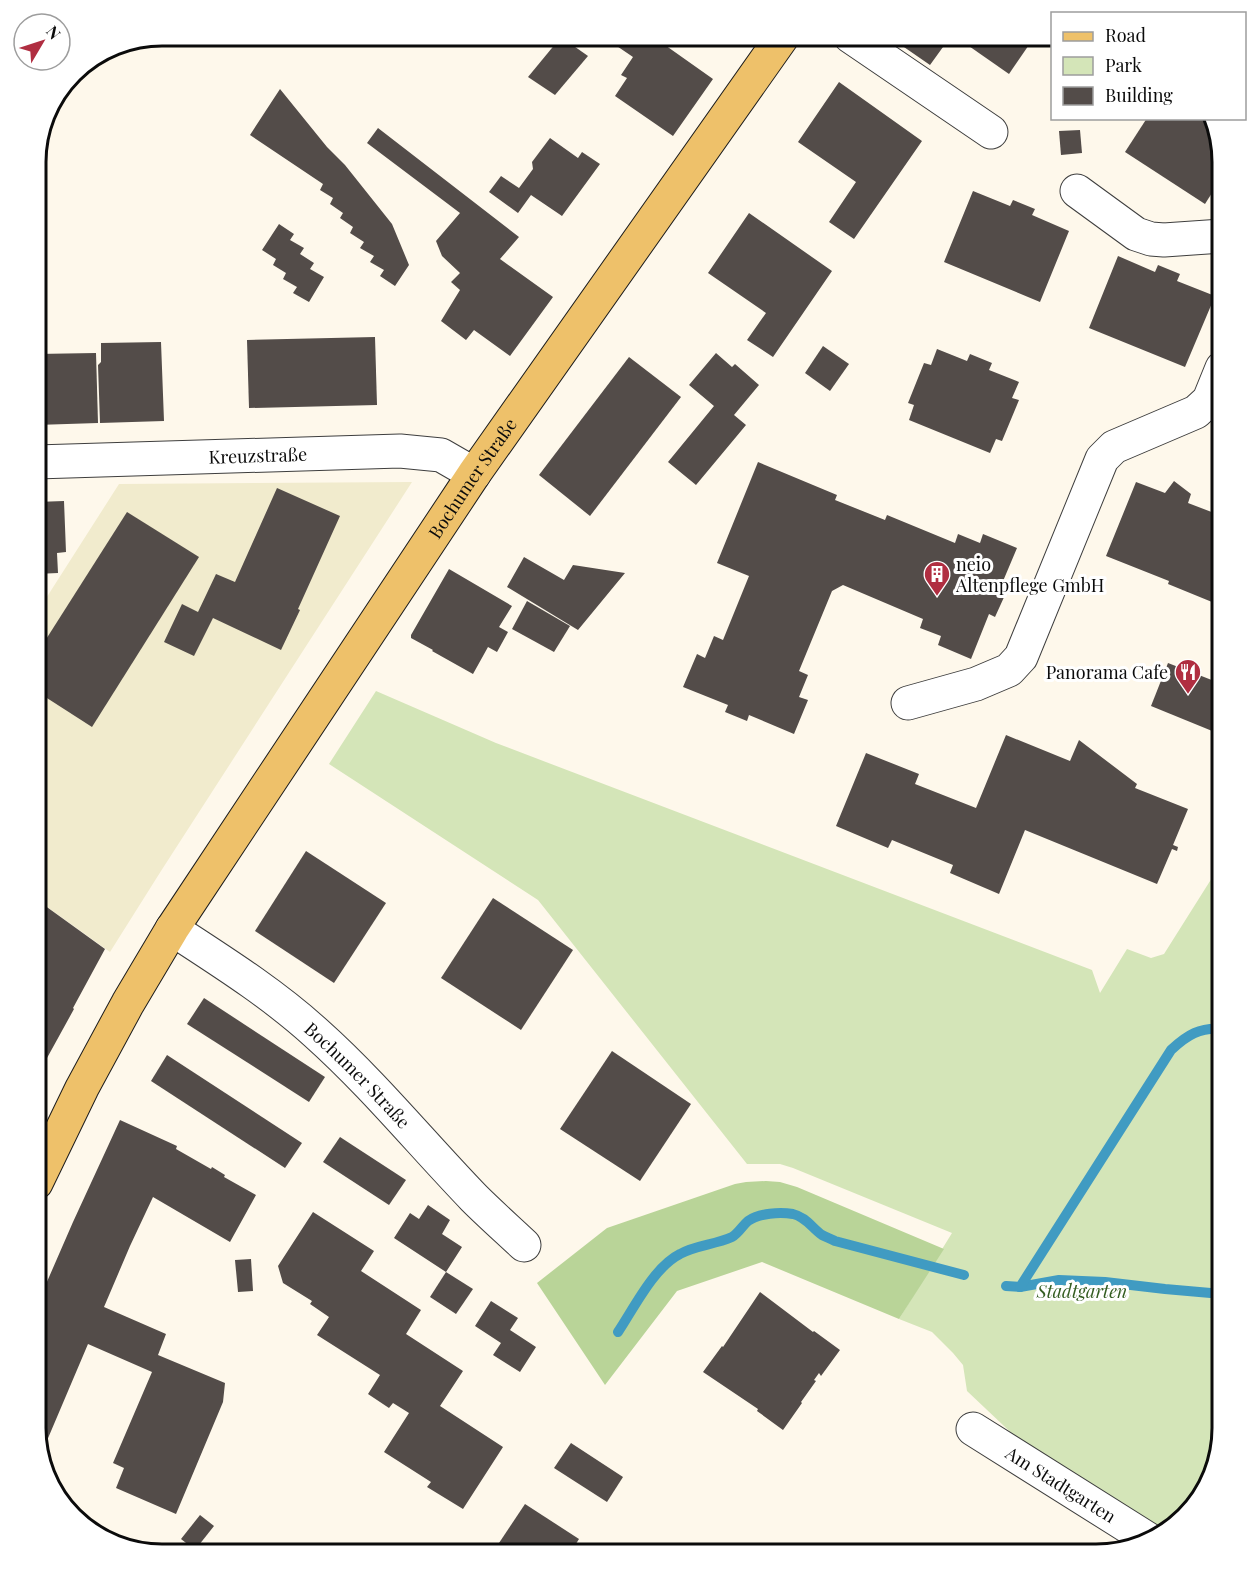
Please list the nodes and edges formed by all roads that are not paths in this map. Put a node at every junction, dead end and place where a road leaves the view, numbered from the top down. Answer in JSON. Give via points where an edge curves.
{"nodes":[{"id":1,"x":775,"y":47,"type":"edge"},
{"id":2,"x":866,"y":47,"type":"edge"},
{"id":3,"x":991,"y":132,"type":"dead end"},
{"id":4,"x":1077,"y":191,"type":"dead end"},
{"id":5,"x":1212,"y":237,"type":"edge"},
{"id":6,"x":1212,"y":393,"type":"edge"},
{"id":7,"x":47,"y":462,"type":"edge"},
{"id":8,"x":474,"y":474,"type":"junction"},
{"id":9,"x":908,"y":703,"type":"dead end"},
{"id":10,"x":172,"y":928,"type":"junction"},
{"id":11,"x":46,"y":1162,"type":"edge"},
{"id":12,"x":524,"y":1245,"type":"dead end"},
{"id":13,"x":973,"y":1429,"type":"dead end"},
{"id":14,"x":1141,"y":1534,"type":"edge"}],
"edges":[{"from":1,"to":8,"type":"main road","name":"Bochumer Straße"},
{"from":2,"to":3,"type":"street"},
{"from":4,"to":5,"type":"street","via":[[1136,234],[1164,240]]},
{"from":6,"to":9,"type":"street","via":[[1196,412],[1114,447],[1102,459],[1021,657],[1009,670],[976,684]]},
{"from":7,"to":8,"type":"street","name":"Kreuzstraße","via":[[400,451],[441,455]]},
{"from":8,"to":10,"type":"main road","name":"Bochumer Straße"},
{"from":10,"to":11,"type":"main road","name":"Bochumer Straße","via":[[128,1003]]},
{"from":10,"to":12,"type":"street","name":"Bochumer Straße","via":[[294,1013],[358,1072],[475,1200]]},
{"from":13,"to":14,"type":"street","name":"Am Stadtgarten"}]}
